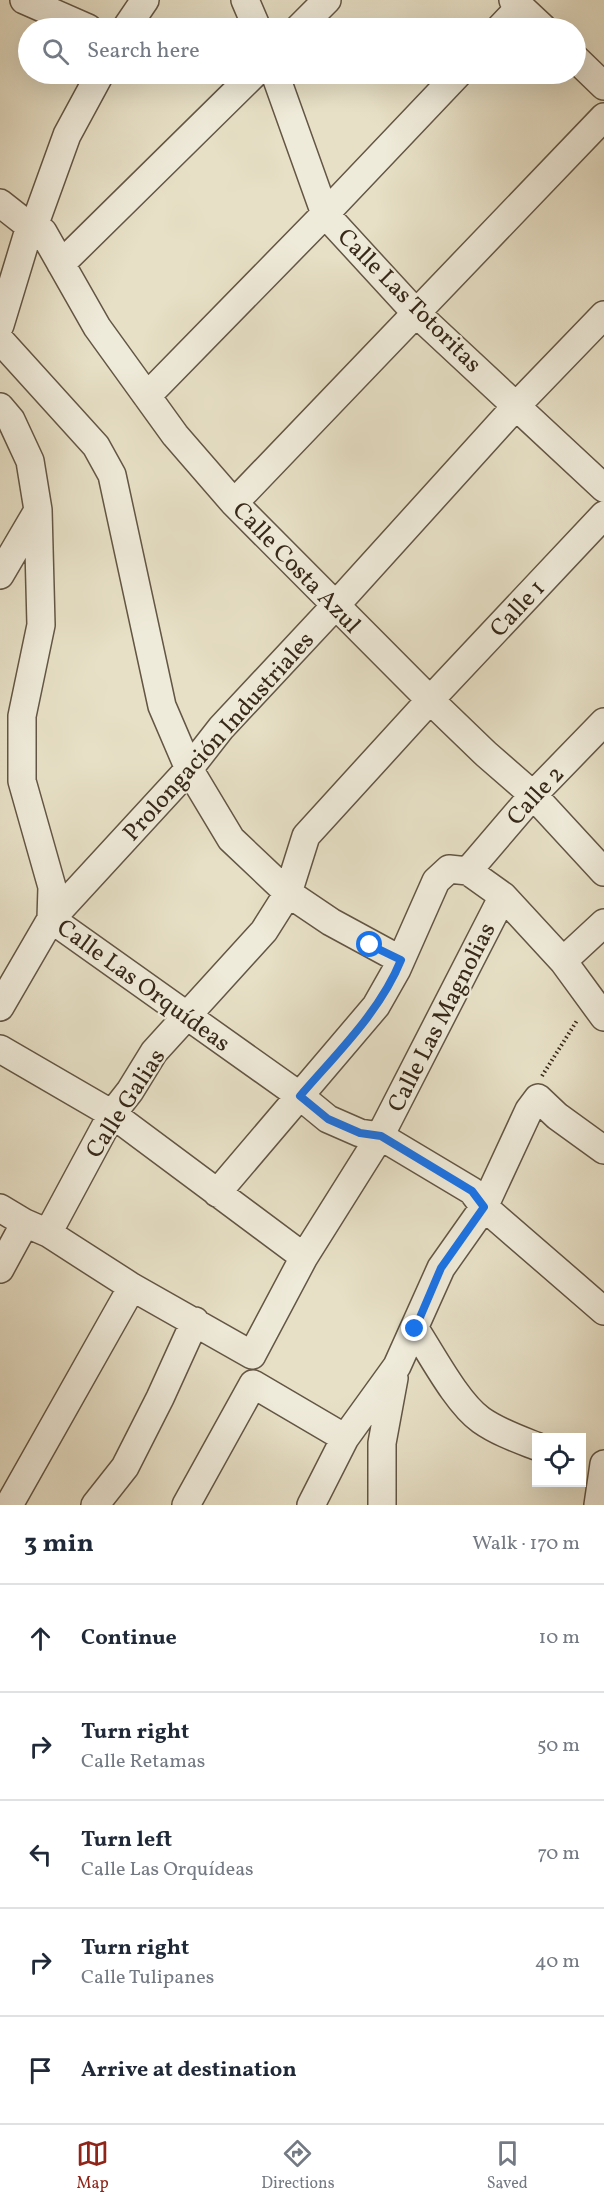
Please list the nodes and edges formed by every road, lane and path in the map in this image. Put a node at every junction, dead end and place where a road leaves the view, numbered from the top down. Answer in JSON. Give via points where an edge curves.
{"nodes":[{"id":1,"x":24,"y":0,"type":"edge"},
{"id":2,"x":145,"y":0,"type":"edge"},
{"id":3,"x":245,"y":0,"type":"edge"},
{"id":4,"x":327,"y":0,"type":"edge"},
{"id":5,"x":517,"y":4,"type":"edge"},
{"id":6,"x":65,"y":18,"type":"edge"},
{"id":7,"x":133,"y":18,"type":"edge"},
{"id":8,"x":252,"y":18,"type":"edge"},
{"id":9,"x":309,"y":18,"type":"edge"},
{"id":10,"x":507,"y":18,"type":"edge"},
{"id":11,"x":532,"y":18,"type":"edge"},
{"id":12,"x":586,"y":69,"type":"edge"},
{"id":13,"x":95,"y":84,"type":"edge"},
{"id":14,"x":244,"y":84,"type":"edge"},
{"id":15,"x":278,"y":84,"type":"edge"},
{"id":16,"x":448,"y":84,"type":"edge"},
{"id":17,"x":604,"y":86,"type":"edge"},
{"id":18,"x":604,"y":117,"type":"edge"},
{"id":19,"x":0,"y":203,"type":"edge"},
{"id":20,"x":325,"y":214,"type":"junction"},
{"id":21,"x":33,"y":229,"type":"junction"},
{"id":22,"x":61,"y":264,"type":"junction"},
{"id":23,"x":417,"y":313,"type":"junction"},
{"id":24,"x":604,"y":315,"type":"edge"},
{"id":25,"x":0,"y":325,"type":"edge"},
{"id":26,"x":0,"y":340,"type":"edge"},
{"id":27,"x":147,"y":396,"type":"junction"},
{"id":28,"x":517,"y":405,"type":"junction"},
{"id":29,"x":0,"y":407,"type":"edge"},
{"id":30,"x":604,"y":488,"type":"edge"},
{"id":31,"x":234,"y":503,"type":"junction"},
{"id":32,"x":38,"y":510,"type":"junction"},
{"id":33,"x":604,"y":515,"type":"edge"},
{"id":34,"x":0,"y":575,"type":"edge"},
{"id":35,"x":335,"y":606,"type":"junction"},
{"id":36,"x":430,"y":700,"type":"junction"},
{"id":37,"x":604,"y":722,"type":"edge"},
{"id":38,"x":189,"y":769,"type":"junction"},
{"id":39,"x":533,"y":795,"type":"junction"},
{"id":40,"x":468,"y":871,"type":"junction"},
{"id":41,"x":604,"y":872,"type":"edge"},
{"id":42,"x":288,"y":893,"type":"junction"},
{"id":43,"x":503,"y":896,"type":"junction"},
{"id":44,"x":51,"y":919,"type":"junction"},
{"id":45,"x":604,"y":923,"type":"edge"},
{"id":46,"x":401,"y":960,"type":"junction"},
{"id":47,"x":563,"y":961,"type":"junction"},
{"id":48,"x":0,"y":1007,"type":"edge"},
{"id":49,"x":598,"y":1007,"type":"edge"},
{"id":50,"x":188,"y":1017,"type":"junction"},
{"id":51,"x":0,"y":1049,"type":"edge"},
{"id":52,"x":300,"y":1096,"type":"junction"},
{"id":53,"x":538,"y":1098,"type":"junction"},
{"id":54,"x":112,"y":1114,"type":"junction"},
{"id":55,"x":381,"y":1136,"type":"junction"},
{"id":56,"x":604,"y":1150,"type":"edge"},
{"id":57,"x":217,"y":1193,"type":"junction"},
{"id":58,"x":484,"y":1207,"type":"junction"},
{"id":59,"x":0,"y":1208,"type":"edge"},
{"id":60,"x":37,"y":1228,"type":"junction"},
{"id":61,"x":304,"y":1257,"type":"junction"},
{"id":62,"x":0,"y":1269,"type":"edge"},
{"id":63,"x":132,"y":1287,"type":"junction"},
{"id":64,"x":604,"y":1311,"type":"edge"},
{"id":65,"x":195,"y":1321,"type":"junction"},
{"id":66,"x":415,"y":1329,"type":"junction"},
{"id":67,"x":397,"y":1365,"type":"junction"},
{"id":68,"x":345,"y":1438,"type":"junction"},
{"id":69,"x":532,"y":1444,"type":"edge"},
{"id":70,"x":586,"y":1462,"type":"edge"},
{"id":71,"x":604,"y":1466,"type":"edge"},
{"id":72,"x":9,"y":1505,"type":"edge"},
{"id":73,"x":95,"y":1505,"type":"edge"},
{"id":74,"x":186,"y":1505,"type":"edge"},
{"id":75,"x":311,"y":1505,"type":"edge"},
{"id":76,"x":382,"y":1505,"type":"edge"},
{"id":77,"x":598,"y":1505,"type":"edge"}],
"edges":[{"from":1,"to":6,"type":"street"},
{"from":2,"to":7,"type":"street"},
{"from":3,"to":8,"type":"street"},
{"from":4,"to":9,"type":"street"},
{"from":5,"to":10,"type":"street"},
{"from":5,"to":11,"type":"street"},
{"from":12,"to":17,"type":"street"},
{"from":13,"to":21,"type":"street","via":[[67,135]]},
{"from":14,"to":22,"type":"street"},
{"from":15,"to":20,"type":"street","name":"Calle Las Totoritas"},
{"from":16,"to":20,"type":"street"},
{"from":18,"to":23,"type":"street"},
{"from":19,"to":21,"type":"street","name":"Calle Costa Azul"},
{"from":20,"to":23,"type":"street","name":"Calle Las Totoritas"},
{"from":20,"to":27,"type":"street"},
{"from":21,"to":22,"type":"street","name":"Calle Costa Azul","via":[[43,232]]},
{"from":21,"to":25,"type":"street","via":[[27,236]]},
{"from":22,"to":27,"type":"street","name":"Calle Costa Azul","via":[[97,327]]},
{"from":23,"to":28,"type":"street","name":"Calle Las Totoritas"},
{"from":23,"to":31,"type":"street"},
{"from":24,"to":28,"type":"street","name":"Prolongación Industriales"},
{"from":26,"to":38,"type":"street","via":[[96,446],[112,475],[162,706]]},
{"from":27,"to":31,"type":"street","name":"Calle Costa Azul"},
{"from":28,"to":30,"type":"street","name":"Calle Las Totoritas"},
{"from":28,"to":35,"type":"street","name":"Prolongación Industriales"},
{"from":29,"to":32,"type":"street","name":"Calle Las Orquídeas","via":[[11,420],[30,460]]},
{"from":31,"to":35,"type":"street","name":"Calle Costa Azul"},
{"from":32,"to":34,"type":"street"},
{"from":32,"to":44,"type":"street","name":"Calle Las Orquídeas","via":[[40,625],[22,716],[22,781],[52,887]]},
{"from":33,"to":36,"type":"street","name":"Calle 1"},
{"from":35,"to":36,"type":"street","name":"Calle Costa Azul"},
{"from":35,"to":38,"type":"street","name":"Prolongación Industriales","via":[[221,728]]},
{"from":36,"to":39,"type":"street","name":"Calle Costa Azul"},
{"from":36,"to":42,"type":"street","name":"Calle Galias","via":[[306,836]]},
{"from":37,"to":39,"type":"street","name":"Calle 2"},
{"from":38,"to":42,"type":"street","via":[[231,839]]},
{"from":38,"to":44,"type":"street","name":"Prolongación Industriales"},
{"from":39,"to":40,"type":"street","name":"Calle 2"},
{"from":39,"to":41,"type":"street","name":"Calle Costa Azul"},
{"from":40,"to":43,"type":"street"},
{"from":40,"to":46,"type":"street","via":[[448,868],[436,881]]},
{"from":42,"to":46,"type":"street","via":[[331,922]]},
{"from":42,"to":50,"type":"street","name":"Calle Galias","via":[[264,931]]},
{"from":43,"to":47,"type":"street"},
{"from":43,"to":55,"type":"street","name":"Calle Las Magnolias"},
{"from":44,"to":48,"type":"street","name":"Prolongación Industriales"},
{"from":44,"to":50,"type":"street","name":"Calle Las Orquídeas"},
{"from":45,"to":47,"type":"street"},
{"from":46,"to":52,"type":"street","via":[[376,1006]]},
{"from":47,"to":49,"type":"street"},
{"from":49,"to":53,"type":"path","via":[[540,1080]]},
{"from":50,"to":52,"type":"street","name":"Calle Las Orquídeas"},
{"from":50,"to":54,"type":"street","name":"Calle Galias","via":[[154,1052]]},
{"from":51,"to":54,"type":"street"},
{"from":52,"to":55,"type":"street","name":"Calle Las Orquídeas","via":[[328,1119],[360,1133]]},
{"from":52,"to":57,"type":"street"},
{"from":53,"to":56,"type":"street"},
{"from":53,"to":58,"type":"street"},
{"from":54,"to":57,"type":"street"},
{"from":54,"to":60,"type":"street","name":"Calle Galias"},
{"from":55,"to":58,"type":"street","name":"Calle Las Orquídeas","via":[[472,1191]]},
{"from":55,"to":61,"type":"street","name":"Calle Las Magnolias"},
{"from":57,"to":61,"type":"street"},
{"from":58,"to":64,"type":"street","name":"Calle Las Orquídeas"},
{"from":58,"to":66,"type":"street","via":[[441,1268]]},
{"from":59,"to":60,"type":"street"},
{"from":60,"to":62,"type":"street","name":"Calle Galias"},
{"from":60,"to":63,"type":"street"},
{"from":61,"to":65,"type":"street","name":"Calle Las Magnolias","via":[[252,1355]]},
{"from":63,"to":65,"type":"street"},
{"from":63,"to":72,"type":"street"},
{"from":65,"to":73,"type":"street","via":[[125,1467]]},
{"from":66,"to":67,"type":"street"},
{"from":66,"to":69,"type":"street","via":[[460,1398],[480,1419]]},
{"from":67,"to":68,"type":"street"},
{"from":67,"to":76,"type":"street","via":[[382,1443]]},
{"from":68,"to":74,"type":"street","via":[[253,1384]]},
{"from":68,"to":75,"type":"street"},
{"from":70,"to":71,"type":"street"},
{"from":71,"to":77,"type":"street"}]}
